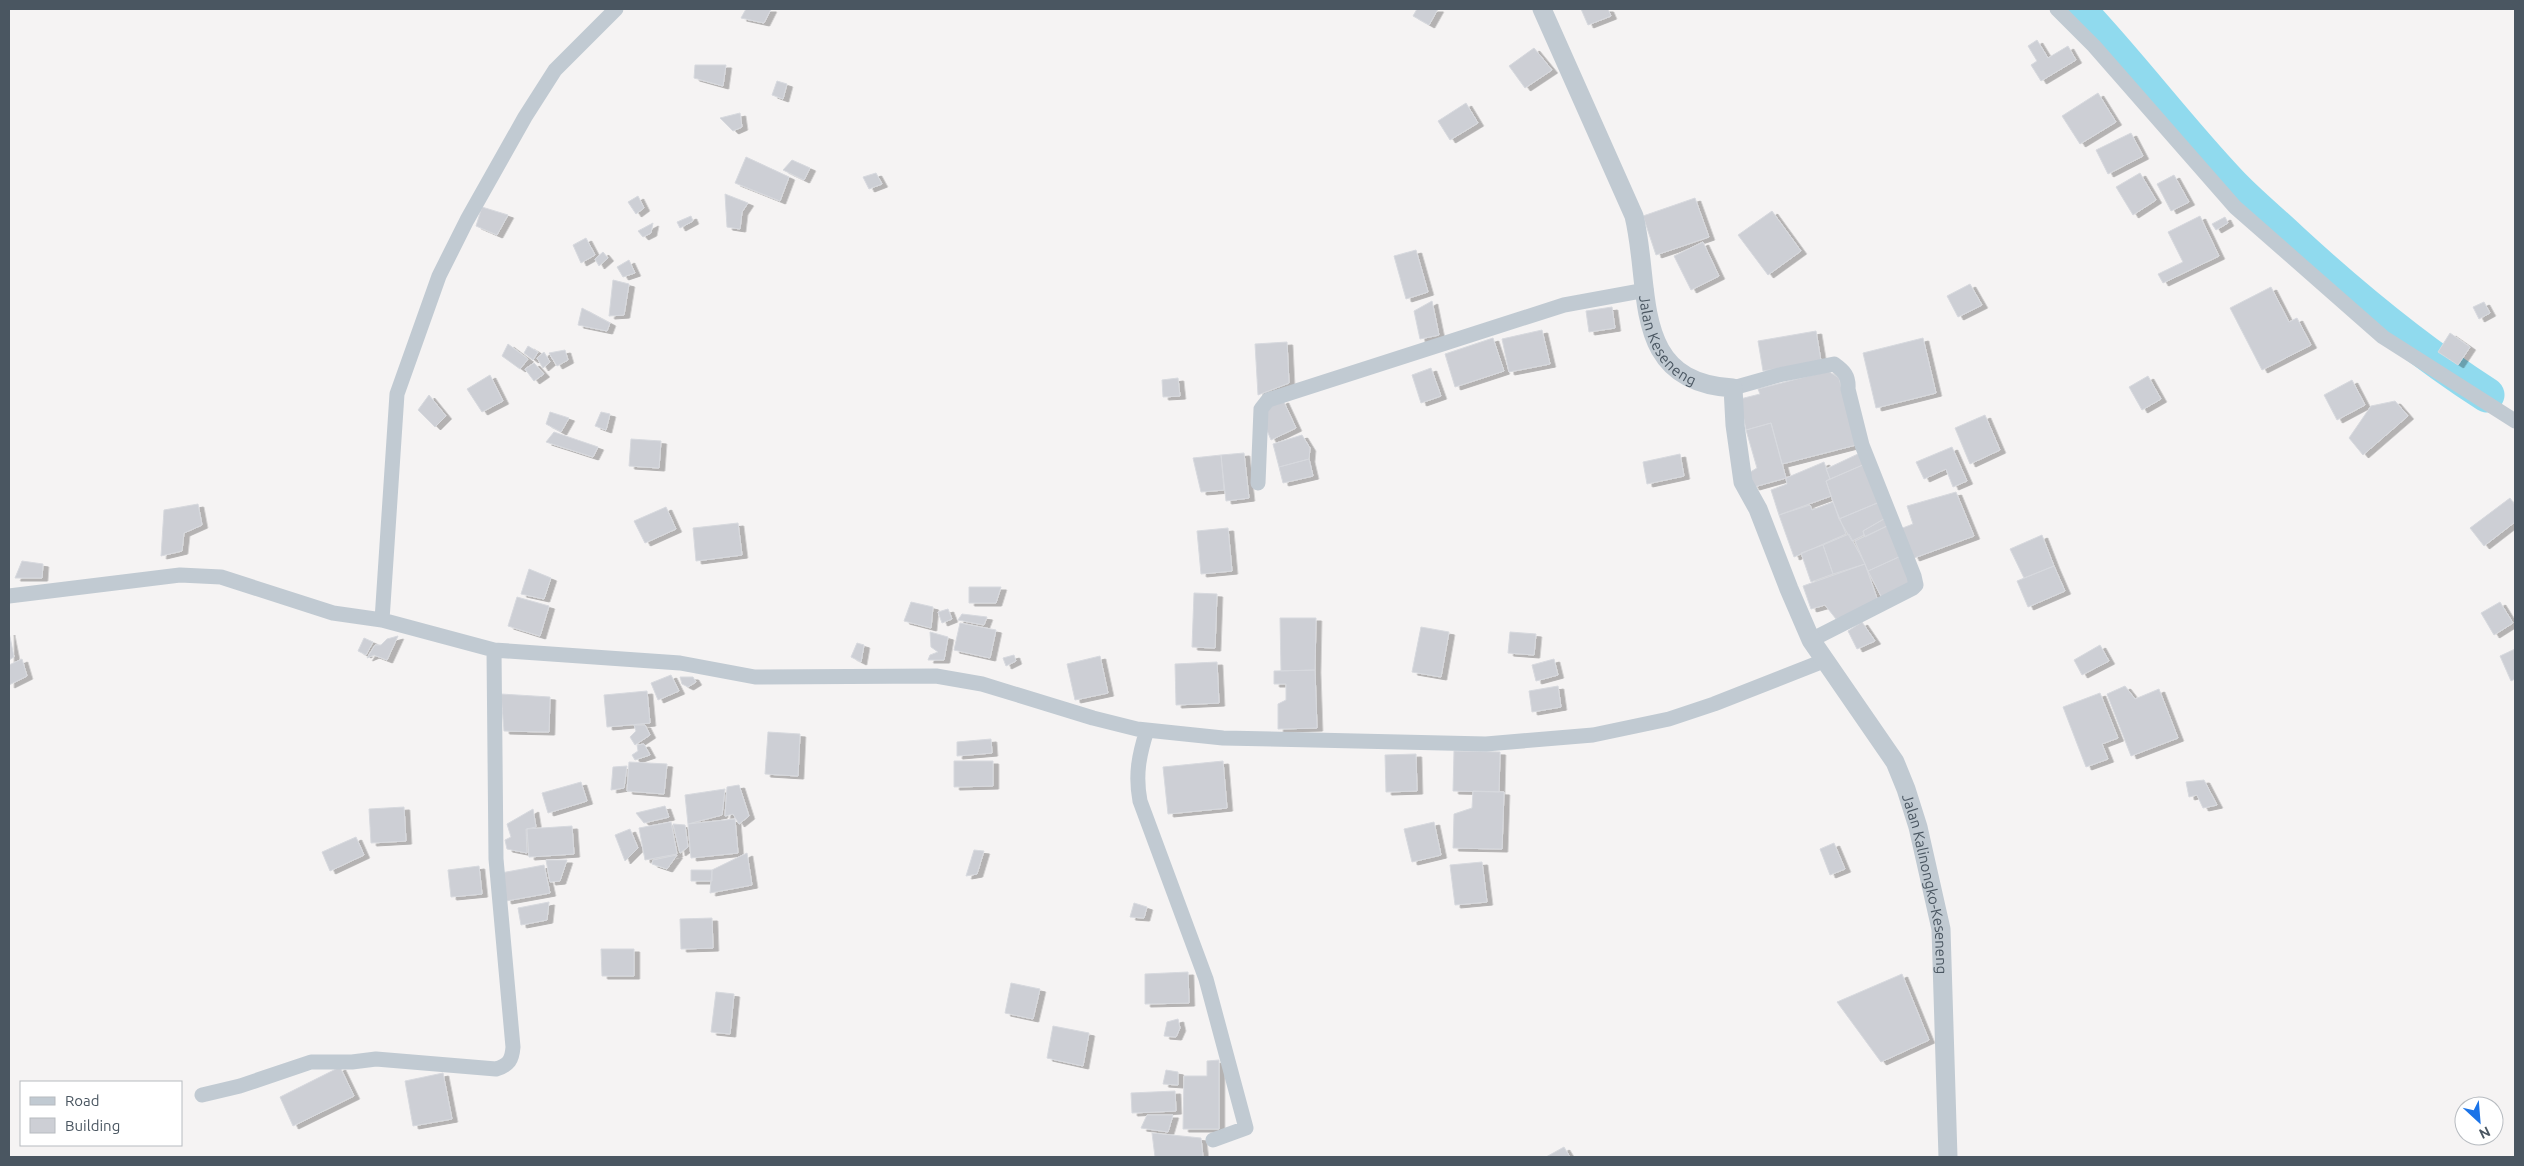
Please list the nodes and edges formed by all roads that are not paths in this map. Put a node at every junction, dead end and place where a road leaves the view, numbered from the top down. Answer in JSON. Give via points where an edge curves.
{"nodes":[{"id":1,"x":616,"y":9,"type":"edge"},
{"id":2,"x":1542,"y":9,"type":"edge"},
{"id":3,"x":2057,"y":9,"type":"edge"},
{"id":4,"x":1646,"y":290,"type":"junction"},
{"id":5,"x":1733,"y":388,"type":"junction"},
{"id":6,"x":2515,"y":421,"type":"edge"},
{"id":7,"x":1258,"y":483,"type":"dead end"},
{"id":8,"x":9,"y":596,"type":"edge"},
{"id":9,"x":382,"y":620,"type":"junction"},
{"id":10,"x":1811,"y":640,"type":"junction"},
{"id":11,"x":494,"y":650,"type":"junction"},
{"id":12,"x":1826,"y":660,"type":"junction"},
{"id":13,"x":1147,"y":730,"type":"junction"},
{"id":14,"x":202,"y":1095,"type":"dead end"},
{"id":15,"x":1213,"y":1140,"type":"dead end"},
{"id":16,"x":1948,"y":1157,"type":"edge"}],
"edges":[{"from":1,"to":9,"type":"street","via":[[555,70],[467,220],[439,276],[397,394]]},
{"from":2,"to":4,"type":"street","name":"Jalan Keseneng","via":[[1634,216]]},
{"from":3,"to":6,"type":"street","via":[[2094,46],[2235,207],[2383,337]]},
{"from":4,"to":5,"type":"street","name":"Jalan Keseneng","via":[[1655,341],[1671,365],[1696,382]]},
{"from":4,"to":7,"type":"street","via":[[1564,305],[1268,400],[1261,409]]},
{"from":5,"to":10,"type":"street","via":[[1743,482],[1758,509]]},
{"from":5,"to":10,"type":"street","via":[[1834,364],[1844,371],[1862,445],[1914,576],[1916,585],[1913,588]]},
{"from":8,"to":9,"type":"street","via":[[180,575],[204,576],[221,578],[333,613]]},
{"from":9,"to":11,"type":"street"},
{"from":10,"to":12,"type":"street","name":"Jalan Kalinongko-Keseneng"},
{"from":11,"to":13,"type":"street","via":[[680,662],[755,677],[936,676],[982,684],[1094,718]]},
{"from":11,"to":14,"type":"street","via":[[496,859],[512,1059],[506,1066],[496,1069],[376,1059],[311,1062]]},
{"from":12,"to":13,"type":"street","via":[[1668,719],[1593,735],[1486,744],[1223,738]]},
{"from":12,"to":16,"type":"street","name":"Jalan Kalinongko-Keseneng","via":[[1892,758],[1918,826],[1941,929]]},
{"from":13,"to":15,"type":"street","via":[[1136,782],[1140,801],[1206,979],[1246,1128]]}]}
